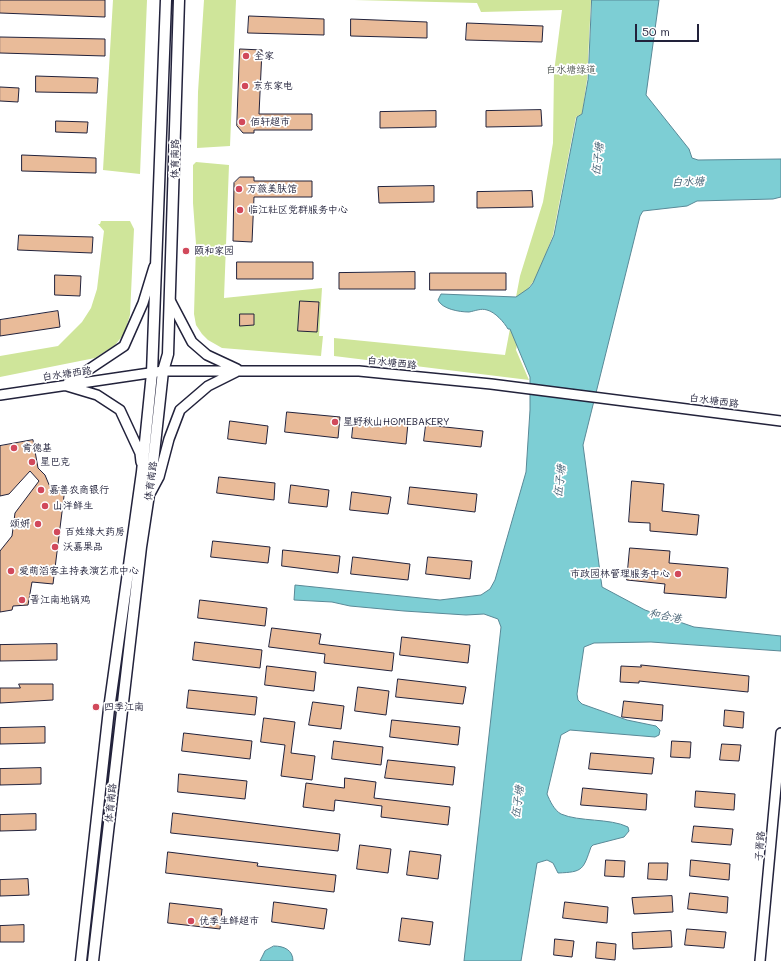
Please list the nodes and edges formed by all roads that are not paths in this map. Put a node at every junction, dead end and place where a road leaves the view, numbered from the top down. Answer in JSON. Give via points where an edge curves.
{"nodes":[{"id":1,"x":166,"y":0,"type":"edge"},
{"id":2,"x":179,"y":0,"type":"edge"},
{"id":3,"x":156,"y":259,"type":"junction"},
{"id":4,"x":171,"y":302,"type":"junction"},
{"id":5,"x":163,"y":371,"type":"junction"},
{"id":6,"x":240,"y":371,"type":"junction"},
{"id":7,"x":152,"y":373,"type":"junction"},
{"id":8,"x":64,"y":386,"type":"junction"},
{"id":9,"x":0,"y":395,"type":"edge"},
{"id":10,"x":781,"y":421,"type":"edge"},
{"id":11,"x":142,"y":472,"type":"junction"},
{"id":12,"x":149,"y":494,"type":"junction"},
{"id":13,"x":781,"y":733,"type":"edge"},
{"id":14,"x":81,"y":961,"type":"edge"},
{"id":15,"x":93,"y":961,"type":"edge"},
{"id":16,"x":760,"y":961,"type":"edge"}],
"edges":[{"from":1,"to":3,"type":"main road","name":"体育南路"},
{"from":2,"to":4,"type":"main road","name":"体育南路"},
{"from":3,"to":7,"type":"main road","name":"体育南路"},
{"from":3,"to":8,"type":"street","via":[[143,303],[124,346]]},
{"from":4,"to":5,"type":"main road","name":"体育南路","via":[[168,354]]},
{"from":4,"to":6,"type":"street","via":[[192,342],[207,354]]},
{"from":5,"to":6,"type":"street","name":"白水塘西路"},
{"from":5,"to":7,"type":"street","name":"白水塘西路"},
{"from":5,"to":12,"type":"main road","name":"体育南路"},
{"from":6,"to":10,"type":"street","name":"白水塘西路","via":[[359,371],[491,384]]},
{"from":6,"to":12,"type":"street","via":[[208,386],[180,410],[159,476]]},
{"from":7,"to":8,"type":"street","name":"白水塘西路"},
{"from":7,"to":11,"type":"main road","name":"体育南路"},
{"from":8,"to":9,"type":"street","name":"白水塘西路"},
{"from":8,"to":11,"type":"street","via":[[97,394],[120,410],[140,453]]},
{"from":11,"to":14,"type":"main road","name":"体育南路","via":[[109,709]]},
{"from":12,"to":15,"type":"main road","name":"体育南路"},
{"from":13,"to":16,"type":"street","name":"子胥路"}]}
